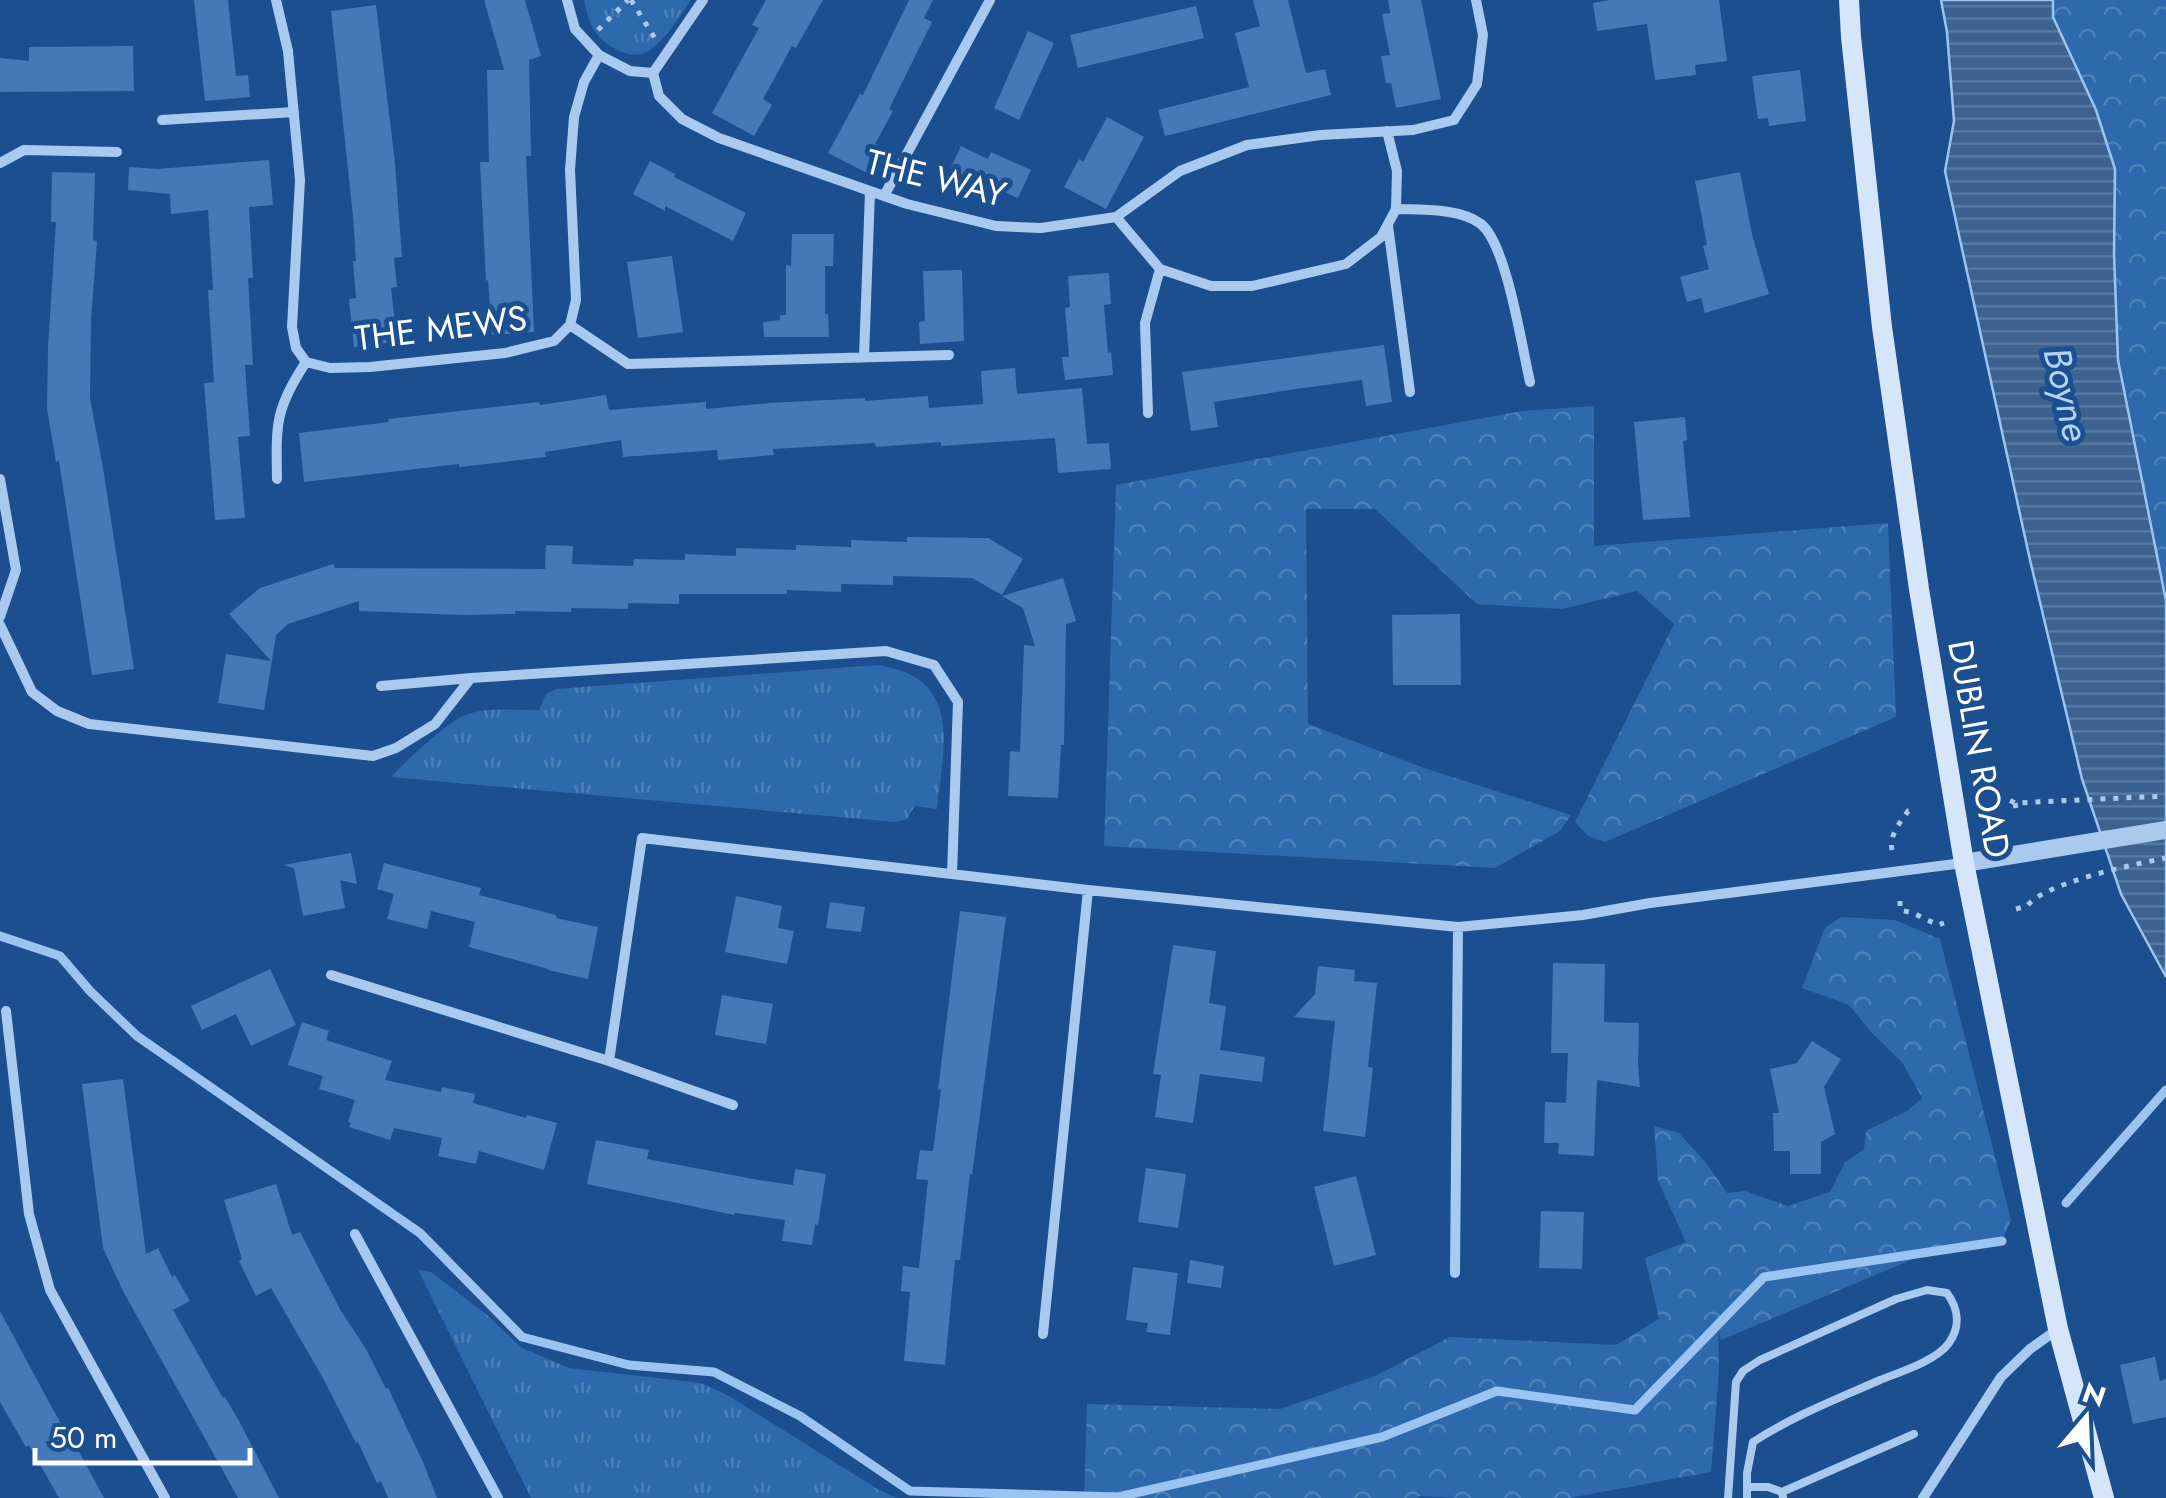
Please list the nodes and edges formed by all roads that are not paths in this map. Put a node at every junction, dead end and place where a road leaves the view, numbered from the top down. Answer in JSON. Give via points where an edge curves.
{"nodes":[{"id":1,"x":276,"y":0,"type":"edge"},
{"id":2,"x":568,"y":0,"type":"edge"},
{"id":3,"x":703,"y":0,"type":"edge"},
{"id":4,"x":990,"y":0,"type":"edge"},
{"id":5,"x":1476,"y":0,"type":"edge"},
{"id":6,"x":1849,"y":0,"type":"edge"},
{"id":7,"x":599,"y":55,"type":"junction"},
{"id":8,"x":653,"y":73,"type":"junction"},
{"id":9,"x":294,"y":112,"type":"junction"},
{"id":10,"x":162,"y":120,"type":"dead end"},
{"id":11,"x":1387,"y":131,"type":"junction"},
{"id":12,"x":117,"y":152,"type":"dead end"},
{"id":13,"x":0,"y":163,"type":"edge"},
{"id":14,"x":870,"y":192,"type":"junction"},
{"id":15,"x":884,"y":196,"type":"junction"},
{"id":16,"x":1396,"y":210,"type":"junction"},
{"id":17,"x":1116,"y":217,"type":"junction"},
{"id":18,"x":1388,"y":226,"type":"junction"},
{"id":19,"x":1160,"y":269,"type":"junction"},
{"id":20,"x":570,"y":325,"type":"junction"},
{"id":21,"x":949,"y":355,"type":"dead end"},
{"id":22,"x":864,"y":358,"type":"junction"},
{"id":23,"x":306,"y":362,"type":"junction"},
{"id":24,"x":1530,"y":382,"type":"dead end"},
{"id":25,"x":1410,"y":392,"type":"dead end"},
{"id":26,"x":1148,"y":413,"type":"dead end"},
{"id":27,"x":0,"y":480,"type":"edge"},
{"id":28,"x":278,"y":480,"type":"dead end"},
{"id":29,"x":0,"y":618,"type":"edge"},
{"id":30,"x":0,"y":625,"type":"edge"},
{"id":31,"x":471,"y":678,"type":"junction"},
{"id":32,"x":381,"y":686,"type":"dead end"},
{"id":33,"x":2166,"y":830,"type":"edge"},
{"id":34,"x":1964,"y":863,"type":"junction"},
{"id":35,"x":952,"y":874,"type":"junction"},
{"id":36,"x":1088,"y":890,"type":"junction"},
{"id":37,"x":1458,"y":927,"type":"junction"},
{"id":38,"x":331,"y":975,"type":"dead end"},
{"id":39,"x":6,"y":1011,"type":"dead end"},
{"id":40,"x":609,"y":1061,"type":"junction"},
{"id":41,"x":733,"y":1105,"type":"dead end"},
{"id":42,"x":354,"y":1234,"type":"dead end"},
{"id":43,"x":1455,"y":1273,"type":"dead end"},
{"id":44,"x":2058,"y":1328,"type":"junction"},
{"id":45,"x":1042,"y":1334,"type":"dead end"},
{"id":46,"x":1914,"y":1434,"type":"dead end"},
{"id":47,"x":1747,"y":1488,"type":"junction"},
{"id":48,"x":1783,"y":1495,"type":"edge"},
{"id":49,"x":164,"y":1498,"type":"edge"},
{"id":50,"x":498,"y":1498,"type":"edge"},
{"id":51,"x":1728,"y":1498,"type":"edge"},
{"id":52,"x":1747,"y":1498,"type":"edge"},
{"id":53,"x":1923,"y":1498,"type":"edge"},
{"id":54,"x":2104,"y":1498,"type":"edge"}],
"edges":[{"from":1,"to":9,"type":"street"},
{"from":2,"to":7,"type":"street","via":[[575,29]]},
{"from":3,"to":8,"type":"street"},
{"from":4,"to":15,"type":"street"},
{"from":5,"to":11,"type":"street","name":"THE WAY","via":[[1482,35],[1477,84],[1454,120]]},
{"from":6,"to":34,"type":"main road","name":"DUBLIN ROAD","via":[[1882,328]]},
{"from":7,"to":8,"type":"street","via":[[630,71]]},
{"from":7,"to":20,"type":"street","via":[[574,117],[576,300]]},
{"from":8,"to":14,"type":"street","name":"THE WAY","via":[[659,96],[682,119]]},
{"from":9,"to":10,"type":"street"},
{"from":9,"to":23,"type":"street","via":[[300,180],[292,327]]},
{"from":11,"to":16,"type":"street","via":[[1398,172]]},
{"from":11,"to":17,"type":"street","name":"THE WAY","via":[[1247,145],[1180,171]]},
{"from":12,"to":13,"type":"street","via":[[24,150]]},
{"from":14,"to":15,"type":"street","name":"THE WAY"},
{"from":14,"to":22,"type":"street"},
{"from":15,"to":17,"type":"street","name":"THE WAY","via":[[996,226],[1041,228]]},
{"from":16,"to":18,"type":"street"},
{"from":16,"to":24,"type":"street","via":[[1449,211],[1482,225],[1504,262]]},
{"from":17,"to":19,"type":"street"},
{"from":18,"to":19,"type":"street","via":[[1346,264],[1252,286],[1211,286]]},
{"from":18,"to":25,"type":"street"},
{"from":19,"to":26,"type":"street","via":[[1146,323]]},
{"from":20,"to":22,"type":"street","name":"THE MEWS","via":[[628,364]]},
{"from":20,"to":23,"type":"street","name":"THE MEWS","via":[[554,340],[505,353],[370,367]]},
{"from":21,"to":22,"type":"street","name":"THE MEWS"},
{"from":23,"to":28,"type":"street","via":[[280,412]]},
{"from":27,"to":29,"type":"street","via":[[16,570]]},
{"from":30,"to":31,"type":"street","via":[[32,692],[89,724],[354,754],[396,748],[435,724]]},
{"from":31,"to":32,"type":"street"},
{"from":31,"to":35,"type":"street","via":[[886,651],[934,665],[958,702]]},
{"from":33,"to":34,"type":"street"},
{"from":34,"to":37,"type":"street"},
{"from":34,"to":44,"type":"main road","name":"DUBLIN ROAD"},
{"from":35,"to":36,"type":"street"},
{"from":35,"to":40,"type":"street","via":[[642,838]]},
{"from":36,"to":37,"type":"street"},
{"from":36,"to":45,"type":"street"},
{"from":37,"to":43,"type":"street"},
{"from":38,"to":40,"type":"street"},
{"from":39,"to":49,"type":"street","via":[[30,1214],[50,1290]]},
{"from":40,"to":41,"type":"street"},
{"from":42,"to":50,"type":"street"},
{"from":44,"to":53,"type":"street","via":[[2000,1377]]},
{"from":44,"to":54,"type":"main road","name":"DUBLIN ROAD"},
{"from":46,"to":48,"type":"lane"},
{"from":47,"to":48,"type":"lane"},
{"from":47,"to":51,"type":"lane","via":[[1753,1442],[1927,1360],[1948,1343],[1958,1317],[1947,1293],[1927,1290],[1896,1299],[1742,1371]]},
{"from":47,"to":52,"type":"lane"}]}
